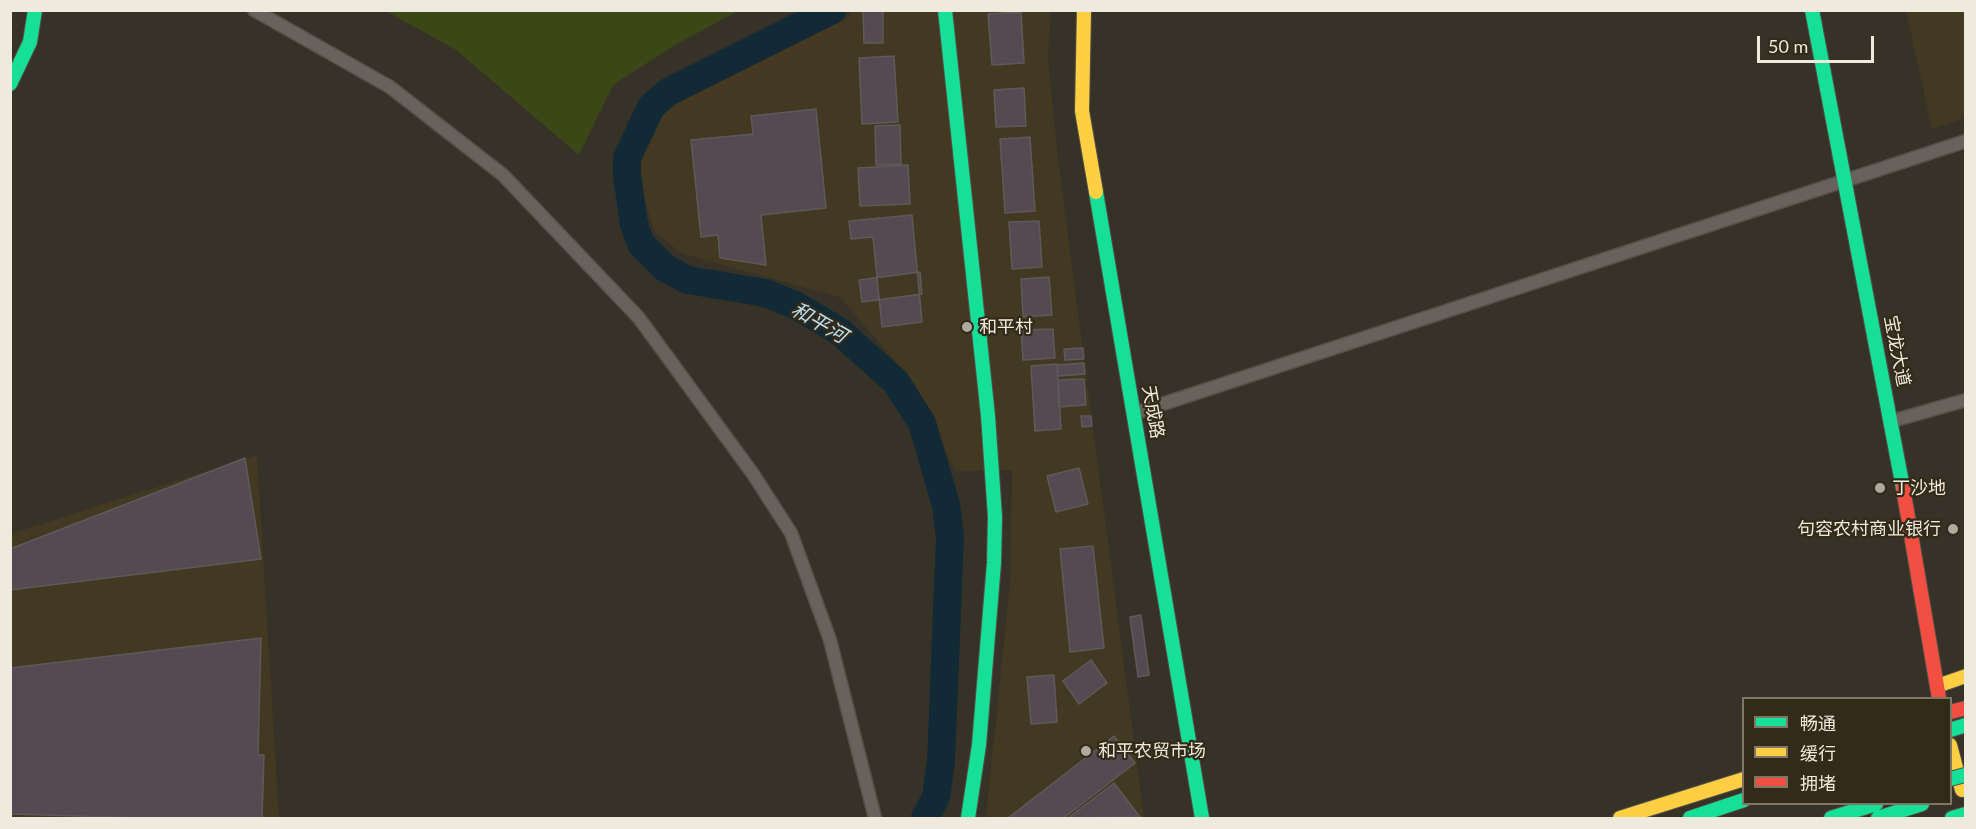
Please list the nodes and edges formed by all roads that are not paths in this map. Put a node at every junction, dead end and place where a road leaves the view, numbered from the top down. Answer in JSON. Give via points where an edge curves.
{"nodes":[{"id":1,"x":35,"y":10,"type":"edge"},
{"id":2,"x":254,"y":10,"type":"edge"},
{"id":3,"x":945,"y":10,"type":"edge"},
{"id":4,"x":1084,"y":10,"type":"edge"},
{"id":5,"x":1812,"y":10,"type":"edge"},
{"id":6,"x":10,"y":84,"type":"edge"},
{"id":7,"x":1965,"y":141,"type":"edge"},
{"id":8,"x":1846,"y":178,"type":"junction"},
{"id":9,"x":1965,"y":400,"type":"edge"},
{"id":10,"x":1135,"y":413,"type":"junction"},
{"id":11,"x":1892,"y":421,"type":"junction"},
{"id":12,"x":1965,"y":676,"type":"edge"},
{"id":13,"x":1938,"y":692,"type":"edge"},
{"id":14,"x":1952,"y":755,"type":"edge"},
{"id":15,"x":1742,"y":778,"type":"edge"},
{"id":16,"x":1742,"y":785,"type":"edge"},
{"id":17,"x":1959,"y":791,"type":"edge"},
{"id":18,"x":1742,"y":800,"type":"edge"},
{"id":19,"x":1873,"y":805,"type":"edge"},
{"id":20,"x":1919,"y":805,"type":"edge"},
{"id":21,"x":1965,"y":814,"type":"edge"},
{"id":22,"x":875,"y":819,"type":"edge"},
{"id":23,"x":968,"y":819,"type":"edge"},
{"id":24,"x":1202,"y":819,"type":"edge"},
{"id":25,"x":1620,"y":819,"type":"edge"},
{"id":26,"x":1637,"y":819,"type":"edge"},
{"id":27,"x":1690,"y":819,"type":"edge"},
{"id":28,"x":1831,"y":819,"type":"edge"},
{"id":29,"x":1878,"y":819,"type":"edge"},
{"id":30,"x":1952,"y":819,"type":"edge"}],
"edges":[{"from":1,"to":6,"type":"main road","via":[[30,42]]},
{"from":2,"to":22,"type":"street","via":[[390,87],[503,175],[639,318],[753,474],[791,533],[830,640]]},
{"from":3,"to":23,"type":"main road","via":[[995,517],[979,745]]},
{"from":4,"to":10,"type":"main road","name":"天成路","via":[[1082,111]]},
{"from":5,"to":8,"type":"main road","name":"宝龙大道"},
{"from":7,"to":8,"type":"street"},
{"from":8,"to":10,"type":"street"},
{"from":8,"to":11,"type":"main road","name":"宝龙大道"},
{"from":9,"to":11,"type":"street"},
{"from":10,"to":24,"type":"main road","name":"天成路"},
{"from":11,"to":13,"type":"main road","name":"宝龙大道"},
{"from":12,"to":13,"type":"main road"},
{"from":14,"to":17,"type":"main road"},
{"from":15,"to":25,"type":"main road"},
{"from":16,"to":26,"type":"main road"},
{"from":18,"to":27,"type":"main road"},
{"from":19,"to":28,"type":"main road"},
{"from":20,"to":29,"type":"main road"},
{"from":21,"to":30,"type":"main road"}]}
